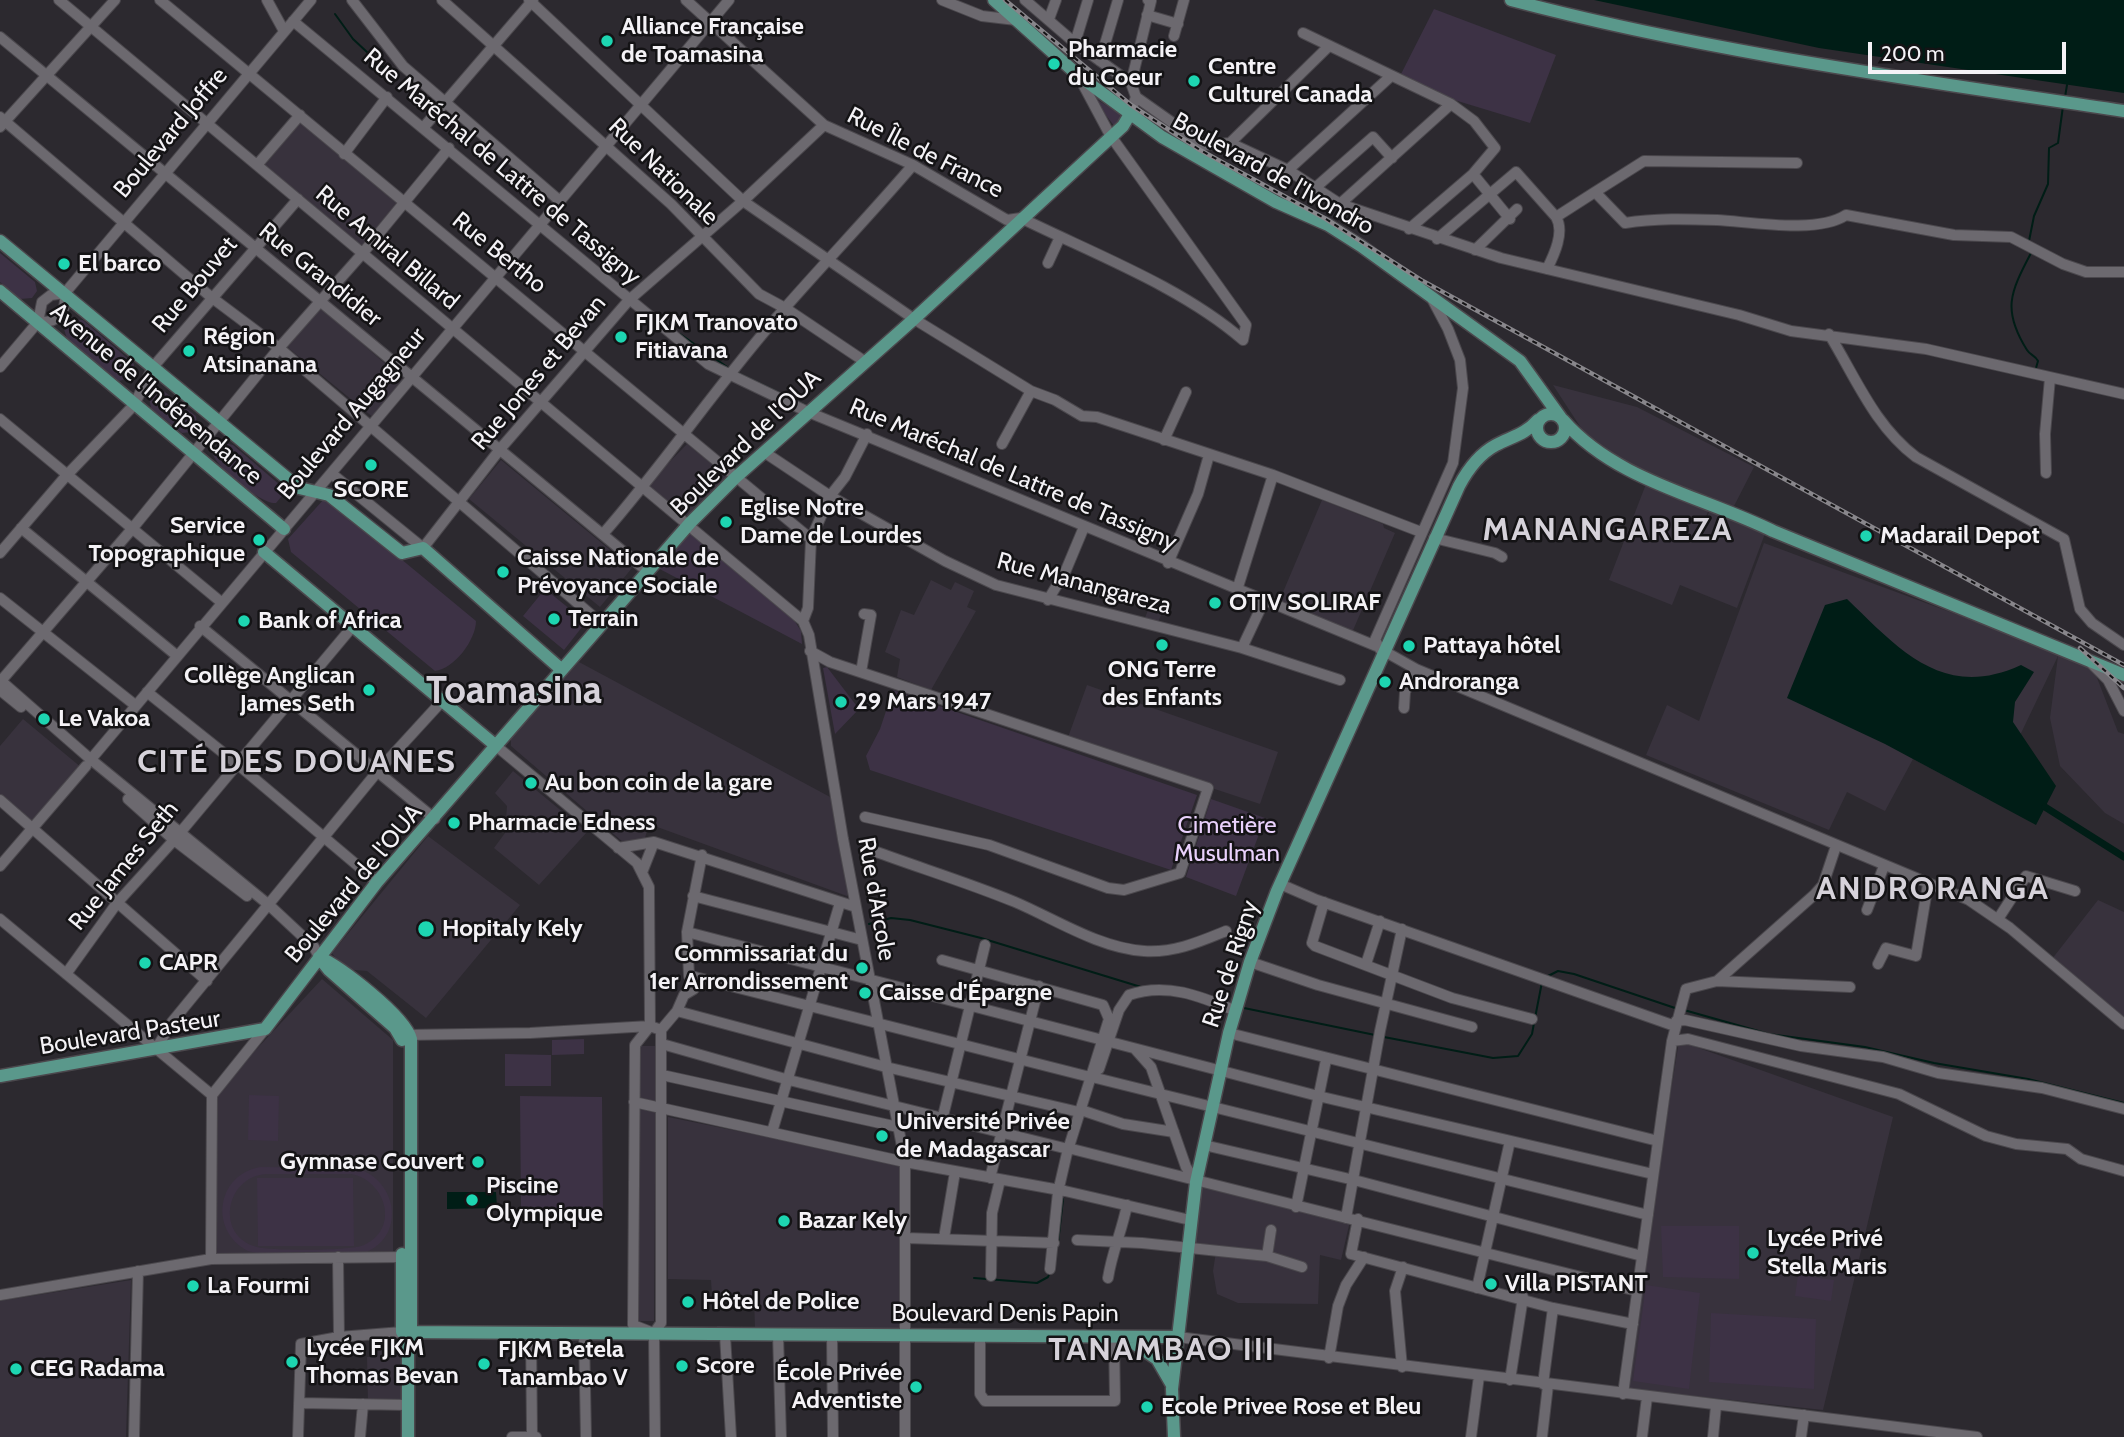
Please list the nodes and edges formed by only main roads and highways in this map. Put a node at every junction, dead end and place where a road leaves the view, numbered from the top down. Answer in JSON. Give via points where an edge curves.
{"nodes":[{"id":1,"x":994,"y":0,"type":"edge"},
{"id":2,"x":1511,"y":0,"type":"edge"},
{"id":3,"x":2124,"y":111,"type":"edge"},
{"id":4,"x":1130,"y":114,"type":"junction"},
{"id":5,"x":0,"y":241,"type":"edge"},
{"id":6,"x":0,"y":291,"type":"edge"},
{"id":7,"x":1535,"y":379,"type":"junction"},
{"id":8,"x":1539,"y":419,"type":"junction"},
{"id":9,"x":1562,"y":419,"type":"junction"},
{"id":10,"x":1512,"y":439,"type":"junction"},
{"id":11,"x":1549,"y":442,"type":"junction"},
{"id":12,"x":1594,"y":450,"type":"junction"},
{"id":13,"x":282,"y":532,"type":"road end"},
{"id":14,"x":264,"y":552,"type":"road end"},
{"id":15,"x":562,"y":670,"type":"junction"},
{"id":16,"x":2124,"y":674,"type":"edge"},
{"id":17,"x":495,"y":746,"type":"junction"},
{"id":18,"x":319,"y":957,"type":"junction"},
{"id":19,"x":265,"y":1029,"type":"joint"},
{"id":20,"x":0,"y":1076,"type":"edge"},
{"id":21,"x":407,"y":1336,"type":"junction"},
{"id":22,"x":1118,"y":1336,"type":"junction"},
{"id":23,"x":1178,"y":1337,"type":"junction"},
{"id":24,"x":1172,"y":1385,"type":"junction"},
{"id":25,"x":408,"y":1437,"type":"edge"},
{"id":26,"x":1174,"y":1437,"type":"edge"}],
"edges":[{"from":1,"to":4,"type":"main road","name":"Boulevard de l'Ivondro","via":[[1079,76]]},
{"from":2,"to":3,"type":"main road","via":[[1610,26],[1893,77]]},
{"from":4,"to":7,"type":"main road","name":"Boulevard de l'Ivondro","via":[[1221,172],[1328,225],[1520,361]]},
{"from":4,"to":15,"type":"main road","name":"Boulevard de l'OUA","via":[[1123,126],[914,319],[735,478]]},
{"from":5,"to":15,"type":"main road","name":"Avenue de l'Indépendance","via":[[299,488],[329,495],[402,553],[423,548]]},
{"from":6,"to":13,"type":"main road","name":"Avenue de l'Indépendance"},
{"from":7,"to":8,"type":"main road","via":[[1543,398]]},
{"from":7,"to":9,"type":"main road","name":"Boulevard de l'Ivondro"},
{"from":8,"to":9,"type":"main road","via":[[1550,414]]},
{"from":8,"to":10,"type":"main road","name":"Rue de Rigny"},
{"from":8,"to":11,"type":"main road","via":[[1536,429]]},
{"from":9,"to":11,"type":"main road","via":[[1564,434]]},
{"from":9,"to":12,"type":"main road","name":"Boulevard de l'Ivondro"},
{"from":10,"to":11,"type":"main road"},
{"from":10,"to":23,"type":"main road","name":"Rue de Rigny","via":[[1494,446],[1473,464],[1434,538],[1380,649],[1250,962],[1203,1145]]},
{"from":11,"to":12,"type":"main road"},
{"from":12,"to":16,"type":"main road","via":[[1642,477]]},
{"from":14,"to":17,"type":"main road"},
{"from":15,"to":17,"type":"main road","name":"Boulevard de l'OUA"},
{"from":17,"to":18,"type":"main road","name":"Boulevard de l'OUA","via":[[376,882]]},
{"from":18,"to":19,"type":"main road","name":"Boulevard de l'OUA"},
{"from":18,"to":21,"type":"main road","via":[[405,1035]]},
{"from":19,"to":20,"type":"main road","name":"Boulevard Pasteur"},
{"from":21,"to":22,"type":"main road","name":"Boulevard Denis Papin"},
{"from":21,"to":25,"type":"main road"},
{"from":22,"to":23,"type":"main road","name":"Boulevard Denis Papin"},
{"from":22,"to":24,"type":"main road","via":[[1157,1359]]},
{"from":23,"to":24,"type":"main road","name":"Rue de Rigny"},
{"from":24,"to":26,"type":"main road","name":"Rue de Rigny"}]}
